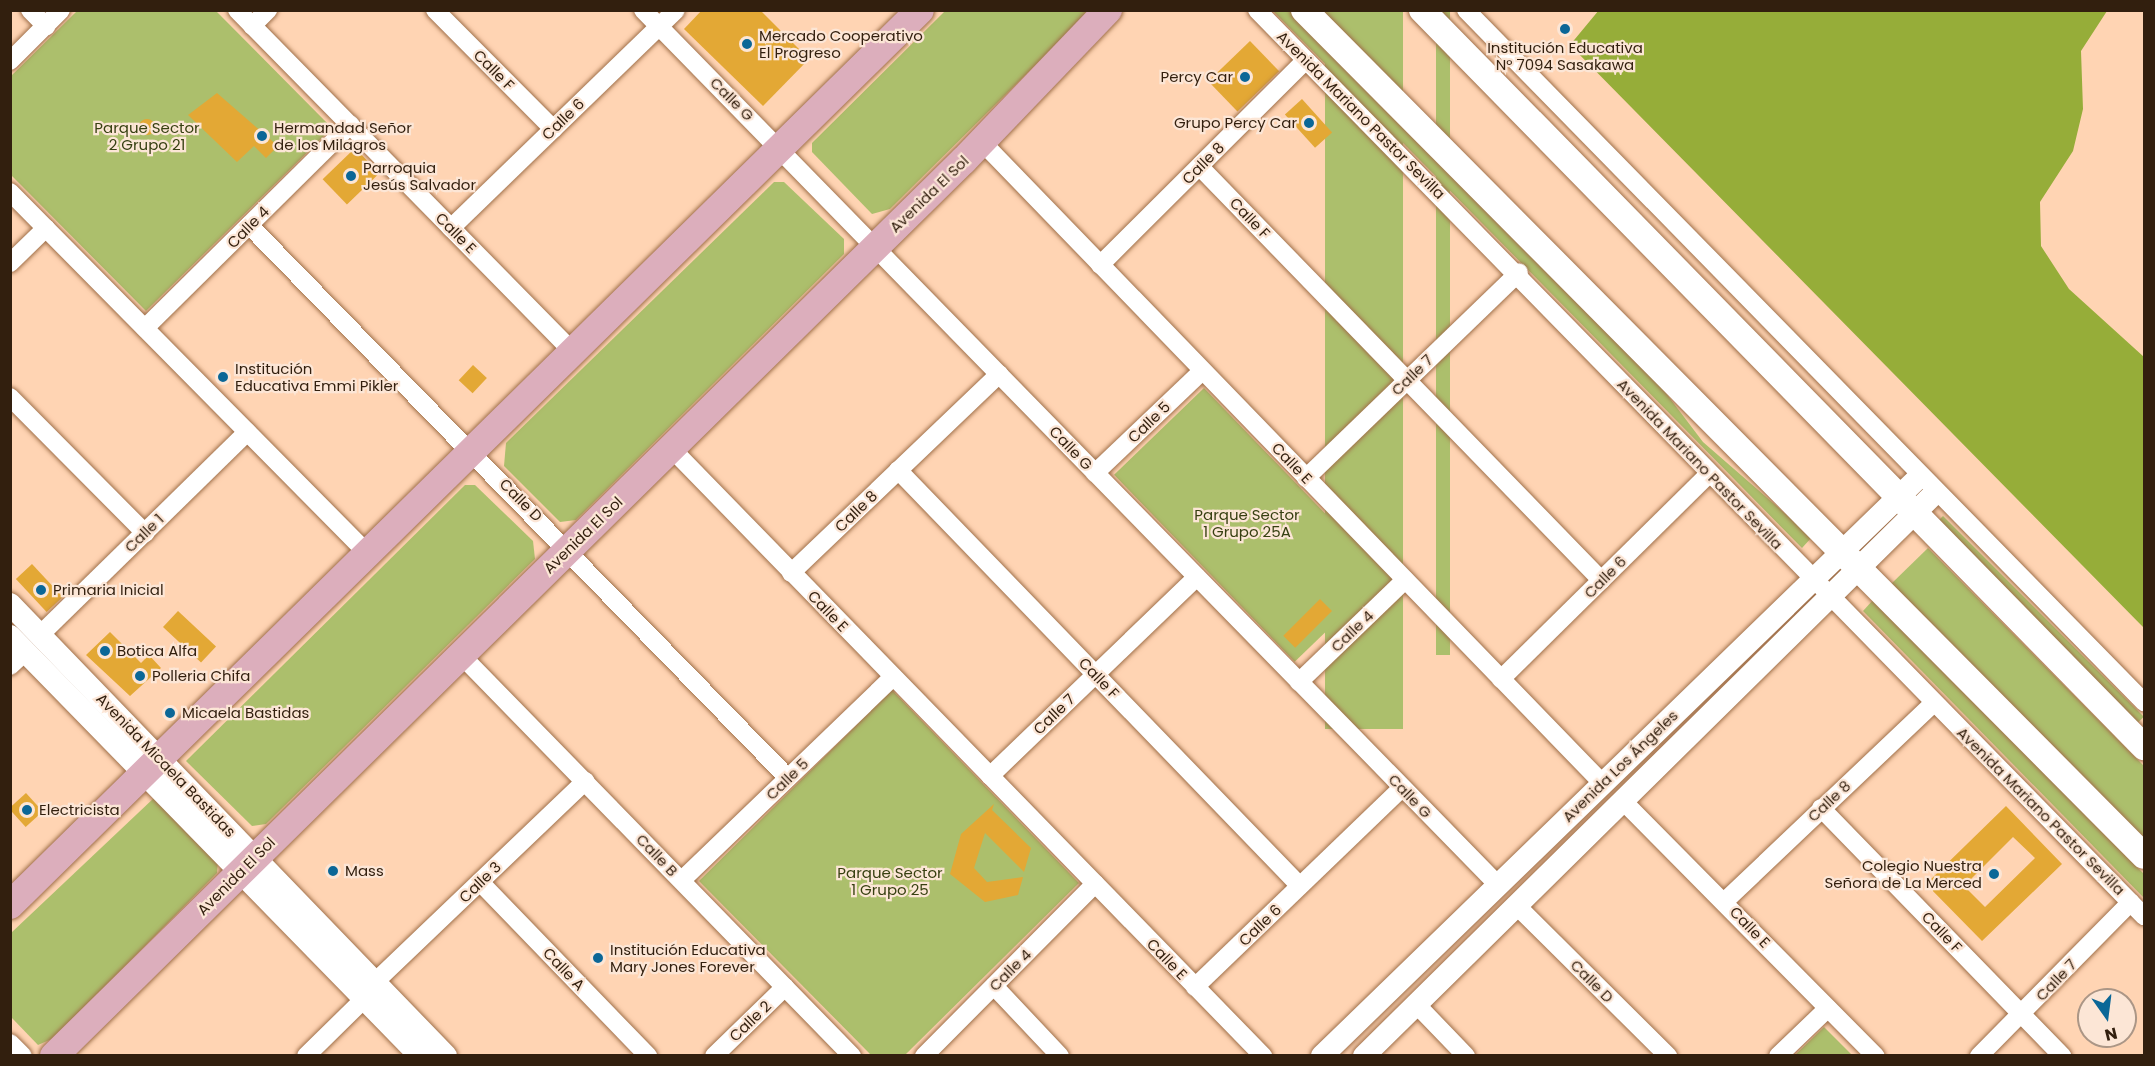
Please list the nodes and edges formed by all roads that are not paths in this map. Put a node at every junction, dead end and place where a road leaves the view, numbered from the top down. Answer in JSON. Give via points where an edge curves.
{"nodes":[{"id":1,"x":30,"y":10,"type":"edge"},
{"id":2,"x":61,"y":10,"type":"edge"},
{"id":3,"x":237,"y":10,"type":"edge"},
{"id":4,"x":268,"y":10,"type":"edge"},
{"id":5,"x":435,"y":10,"type":"edge"},
{"id":6,"x":644,"y":10,"type":"edge"},
{"id":7,"x":676,"y":10,"type":"edge"},
{"id":8,"x":920,"y":10,"type":"edge"},
{"id":9,"x":1108,"y":10,"type":"edge"},
{"id":10,"x":1257,"y":10,"type":"edge"},
{"id":11,"x":1304,"y":10,"type":"edge"},
{"id":12,"x":1422,"y":10,"type":"edge"},
{"id":13,"x":1466,"y":10,"type":"edge"},
{"id":14,"x":46,"y":26,"type":"junction"},
{"id":15,"x":252,"y":26,"type":"junction"},
{"id":16,"x":658,"y":26,"type":"junction"},
{"id":17,"x":1305,"y":60,"type":"junction"},
{"id":18,"x":10,"y":61,"type":"edge"},
{"id":19,"x":350,"y":125,"type":"junction"},
{"id":20,"x":553,"y":129,"type":"junction"},
{"id":21,"x":982,"y":142,"type":"junction"},
{"id":22,"x":780,"y":146,"type":"junction"},
{"id":23,"x":1200,"y":166,"type":"junction"},
{"id":24,"x":10,"y":192,"type":"edge"},
{"id":25,"x":249,"y":225,"type":"junction"},
{"id":26,"x":46,"y":228,"type":"junction"},
{"id":27,"x":452,"y":228,"type":"junction"},
{"id":28,"x":875,"y":248,"type":"junction"},
{"id":29,"x":10,"y":263,"type":"edge"},
{"id":30,"x":1100,"y":265,"type":"junction"},
{"id":31,"x":1519,"y":272,"type":"junction"},
{"id":32,"x":145,"y":328,"type":"junction"},
{"id":33,"x":574,"y":352,"type":"junction"},
{"id":34,"x":1202,"y":370,"type":"junction"},
{"id":35,"x":999,"y":374,"type":"junction"},
{"id":36,"x":1407,"y":380,"type":"junction"},
{"id":37,"x":10,"y":397,"type":"edge"},
{"id":38,"x":247,"y":432,"type":"junction"},
{"id":39,"x":671,"y":448,"type":"junction"},
{"id":40,"x":473,"y":451,"type":"junction"},
{"id":41,"x":898,"y":470,"type":"junction"},
{"id":42,"x":1095,"y":473,"type":"junction"},
{"id":43,"x":1709,"y":474,"type":"junction"},
{"id":44,"x":1919,"y":477,"type":"junction"},
{"id":45,"x":1306,"y":478,"type":"junction"},
{"id":46,"x":1935,"y":493,"type":"junction"},
{"id":47,"x":1906,"y":506,"type":"junction"},
{"id":48,"x":145,"y":532,"type":"junction"},
{"id":49,"x":569,"y":548,"type":"junction"},
{"id":50,"x":368,"y":554,"type":"junction"},
{"id":51,"x":1850,"y":560,"type":"junction"},
{"id":52,"x":791,"y":573,"type":"junction"},
{"id":53,"x":1197,"y":577,"type":"junction"},
{"id":54,"x":1405,"y":580,"type":"junction"},
{"id":55,"x":1601,"y":580,"type":"junction"},
{"id":56,"x":1813,"y":580,"type":"junction"},
{"id":57,"x":1830,"y":597,"type":"junction"},
{"id":58,"x":10,"y":604,"type":"edge"},
{"id":59,"x":22,"y":647,"type":"edge"},
{"id":60,"x":461,"y":655,"type":"junction"},
{"id":61,"x":1096,"y":674,"type":"junction"},
{"id":62,"x":893,"y":678,"type":"junction"},
{"id":63,"x":1501,"y":679,"type":"junction"},
{"id":64,"x":1299,"y":682,"type":"junction"},
{"id":65,"x":2145,"y":702,"type":"edge"},
{"id":66,"x":1934,"y":703,"type":"junction"},
{"id":67,"x":2145,"y":747,"type":"edge"},
{"id":68,"x":153,"y":765,"type":"junction"},
{"id":69,"x":990,"y":776,"type":"junction"},
{"id":70,"x":788,"y":778,"type":"junction"},
{"id":71,"x":585,"y":781,"type":"junction"},
{"id":72,"x":1602,"y":783,"type":"junction"},
{"id":73,"x":1402,"y":788,"type":"junction"},
{"id":74,"x":1623,"y":801,"type":"junction"},
{"id":75,"x":1821,"y":808,"type":"junction"},
{"id":76,"x":2145,"y":856,"type":"edge"},
{"id":77,"x":249,"y":863,"type":"junction"},
{"id":78,"x":682,"y":880,"type":"junction"},
{"id":79,"x":480,"y":882,"type":"junction"},
{"id":80,"x":1095,"y":884,"type":"junction"},
{"id":81,"x":1498,"y":885,"type":"junction"},
{"id":82,"x":1300,"y":886,"type":"junction"},
{"id":83,"x":1725,"y":901,"type":"junction"},
{"id":84,"x":2131,"y":902,"type":"junction"},
{"id":85,"x":10,"y":905,"type":"edge"},
{"id":86,"x":1517,"y":906,"type":"junction"},
{"id":87,"x":2145,"y":916,"type":"edge"},
{"id":88,"x":994,"y":986,"type":"junction"},
{"id":89,"x":785,"y":987,"type":"junction"},
{"id":90,"x":1195,"y":987,"type":"junction"},
{"id":91,"x":369,"y":991,"type":"junction"},
{"id":92,"x":1416,"y":1005,"type":"junction"},
{"id":93,"x":1828,"y":1008,"type":"junction"},
{"id":94,"x":2022,"y":1015,"type":"junction"},
{"id":95,"x":10,"y":1043,"type":"edge"},
{"id":96,"x":23,"y":1056,"type":"edge"},
{"id":97,"x":54,"y":1056,"type":"edge"},
{"id":98,"x":306,"y":1056,"type":"edge"},
{"id":99,"x":420,"y":1056,"type":"edge"},
{"id":100,"x":446,"y":1056,"type":"edge"},
{"id":101,"x":648,"y":1056,"type":"edge"},
{"id":102,"x":714,"y":1056,"type":"edge"},
{"id":103,"x":852,"y":1056,"type":"edge"},
{"id":104,"x":924,"y":1056,"type":"edge"},
{"id":105,"x":1060,"y":1056,"type":"edge"},
{"id":106,"x":1263,"y":1056,"type":"edge"},
{"id":107,"x":1322,"y":1056,"type":"edge"},
{"id":108,"x":1364,"y":1056,"type":"edge"},
{"id":109,"x":1466,"y":1056,"type":"edge"},
{"id":110,"x":1668,"y":1056,"type":"edge"},
{"id":111,"x":1778,"y":1056,"type":"edge"},
{"id":112,"x":1875,"y":1056,"type":"edge"},
{"id":113,"x":1979,"y":1056,"type":"edge"},
{"id":114,"x":2062,"y":1056,"type":"edge"}],
"edges":[{"from":1,"to":14,"type":"street"},
{"from":2,"to":14,"type":"street"},
{"from":3,"to":15,"type":"street","name":"Calle E"},
{"from":4,"to":15,"type":"street"},
{"from":5,"to":20,"type":"street","name":"Calle F"},
{"from":6,"to":16,"type":"street","name":"Calle G"},
{"from":7,"to":16,"type":"street","name":"Calle 6"},
{"from":8,"to":22,"type":"main road"},
{"from":9,"to":21,"type":"main road","name":"Avenida El Sol"},
{"from":10,"to":17,"type":"street","name":"Avenida Mariano Pastor Sevilla"},
{"from":11,"to":51,"type":"main road","name":"Avenida Mariano Pastor Sevilla"},
{"from":12,"to":47,"type":"main road"},
{"from":13,"to":44,"type":"street"},
{"from":14,"to":18,"type":"street"},
{"from":15,"to":19,"type":"street","name":"Calle E"},
{"from":16,"to":20,"type":"street","name":"Calle 6"},
{"from":16,"to":22,"type":"street","name":"Calle G"},
{"from":17,"to":23,"type":"street","name":"Calle 8"},
{"from":17,"to":31,"type":"street","name":"Avenida Mariano Pastor Sevilla"},
{"from":19,"to":25,"type":"street","name":"Calle 4"},
{"from":19,"to":27,"type":"street","name":"Calle E"},
{"from":20,"to":27,"type":"street","name":"Calle 6"},
{"from":21,"to":28,"type":"main road","name":"Avenida El Sol"},
{"from":21,"to":30,"type":"street","name":"Calle E"},
{"from":22,"to":28,"type":"street","name":"Calle G"},
{"from":22,"to":33,"type":"main road"},
{"from":23,"to":30,"type":"street","name":"Calle 8"},
{"from":23,"to":36,"type":"street","name":"Calle F"},
{"from":24,"to":26,"type":"street"},
{"from":25,"to":32,"type":"street","name":"Calle 4"},
{"from":25,"to":40,"type":"street","name":"Calle D"},
{"from":26,"to":29,"type":"street"},
{"from":26,"to":32,"type":"street"},
{"from":27,"to":33,"type":"street","name":"Calle E"},
{"from":28,"to":35,"type":"street","name":"Calle G"},
{"from":28,"to":39,"type":"main road","name":"Avenida El Sol"},
{"from":30,"to":34,"type":"street","name":"Calle E"},
{"from":31,"to":36,"type":"street","name":"Calle 7"},
{"from":31,"to":43,"type":"street","name":"Avenida Mariano Pastor Sevilla"},
{"from":32,"to":38,"type":"street"},
{"from":33,"to":40,"type":"main road"},
{"from":34,"to":42,"type":"street","name":"Calle 5"},
{"from":34,"to":45,"type":"street","name":"Calle E"},
{"from":35,"to":41,"type":"street","name":"Calle 8"},
{"from":35,"to":42,"type":"street","name":"Calle G"},
{"from":36,"to":45,"type":"street","name":"Calle 7"},
{"from":36,"to":55,"type":"street","name":"Calle F"},
{"from":37,"to":48,"type":"street"},
{"from":38,"to":48,"type":"street","name":"Calle 1"},
{"from":38,"to":50,"type":"street"},
{"from":39,"to":49,"type":"main road","name":"Avenida El Sol"},
{"from":39,"to":52,"type":"street","name":"Calle E"},
{"from":40,"to":49,"type":"street","name":"Calle D"},
{"from":40,"to":50,"type":"main road"},
{"from":41,"to":52,"type":"street","name":"Calle 8"},
{"from":41,"to":61,"type":"street","name":"Calle F"},
{"from":42,"to":53,"type":"street","name":"Calle G"},
{"from":43,"to":55,"type":"street","name":"Calle 6"},
{"from":43,"to":56,"type":"street","name":"Avenida Mariano Pastor Sevilla"},
{"from":44,"to":46,"type":"street"},
{"from":44,"to":47,"type":"street","name":"Avenida Los Ángeles"},
{"from":45,"to":54,"type":"street","name":"Calle E"},
{"from":46,"to":47,"type":"street","name":"Avenida Los Ángeles"},
{"from":46,"to":65,"type":"street"},
{"from":47,"to":51,"type":"street","name":"Avenida Los Ángeles"},
{"from":47,"to":67,"type":"main road"},
{"from":48,"to":59,"type":"street","name":"Calle 1"},
{"from":49,"to":60,"type":"main road","name":"Avenida El Sol"},
{"from":49,"to":70,"type":"street","name":"Calle D"},
{"from":50,"to":68,"type":"main road"},
{"from":51,"to":56,"type":"street","name":"Avenida Los Ángeles"},
{"from":51,"to":57,"type":"street","name":"Avenida Los Ángeles"},
{"from":51,"to":76,"type":"main road","name":"Avenida Mariano Pastor Sevilla"},
{"from":52,"to":62,"type":"street","name":"Calle E"},
{"from":53,"to":61,"type":"street","name":"Calle 7"},
{"from":53,"to":64,"type":"street","name":"Calle G"},
{"from":54,"to":63,"type":"street","name":"Calle E"},
{"from":54,"to":64,"type":"street","name":"Calle 4"},
{"from":55,"to":63,"type":"street","name":"Calle 6"},
{"from":56,"to":57,"type":"street","name":"Avenida Mariano Pastor Sevilla"},
{"from":56,"to":72,"type":"street","name":"Avenida Los Ángeles"},
{"from":57,"to":66,"type":"street","name":"Avenida Mariano Pastor Sevilla"},
{"from":57,"to":74,"type":"street","name":"Avenida Los Ángeles"},
{"from":58,"to":59,"type":"street","name":"Avenida Micaela Bastidas"},
{"from":59,"to":68,"type":"street","name":"Avenida Micaela Bastidas"},
{"from":60,"to":71,"type":"street","name":"Calle B"},
{"from":60,"to":77,"type":"main road","name":"Avenida El Sol"},
{"from":61,"to":69,"type":"street","name":"Calle 7"},
{"from":61,"to":82,"type":"street","name":"Calle F"},
{"from":62,"to":69,"type":"street","name":"Calle E"},
{"from":62,"to":70,"type":"street","name":"Calle 5"},
{"from":63,"to":72,"type":"street","name":"Calle E"},
{"from":64,"to":73,"type":"street","name":"Calle G"},
{"from":66,"to":75,"type":"street","name":"Calle 8"},
{"from":66,"to":84,"type":"street","name":"Avenida Mariano Pastor Sevilla"},
{"from":68,"to":77,"type":"street","name":"Avenida Micaela Bastidas"},
{"from":68,"to":85,"type":"main road"},
{"from":69,"to":80,"type":"street","name":"Calle E"},
{"from":70,"to":78,"type":"street","name":"Calle 5"},
{"from":71,"to":78,"type":"street","name":"Calle B"},
{"from":71,"to":79,"type":"street","name":"Calle 3"},
{"from":72,"to":81,"type":"street","name":"Avenida Los Ángeles"},
{"from":73,"to":81,"type":"street","name":"Calle G"},
{"from":73,"to":82,"type":"street","name":"Calle 6"},
{"from":74,"to":83,"type":"street","name":"Calle E"},
{"from":74,"to":86,"type":"street","name":"Avenida Los Ángeles"},
{"from":75,"to":83,"type":"street","name":"Calle 8"},
{"from":75,"to":94,"type":"street","name":"Calle F"},
{"from":77,"to":91,"type":"street","name":"Avenida Micaela Bastidas"},
{"from":77,"to":97,"type":"main road","name":"Avenida El Sol"},
{"from":78,"to":89,"type":"street","name":"Calle B"},
{"from":79,"to":91,"type":"street","name":"Calle 3"},
{"from":79,"to":101,"type":"street","name":"Calle A"},
{"from":80,"to":88,"type":"street","name":"Calle 4"},
{"from":80,"to":90,"type":"street","name":"Calle E"},
{"from":81,"to":107,"type":"street","name":"Avenida Los Ángeles"},
{"from":82,"to":90,"type":"street","name":"Calle 6"},
{"from":83,"to":93,"type":"street","name":"Calle E"},
{"from":84,"to":87,"type":"street","name":"Avenida Mariano Pastor Sevilla"},
{"from":84,"to":94,"type":"street","name":"Calle 7"},
{"from":86,"to":92,"type":"street","name":"Avenida Los Ángeles"},
{"from":86,"to":110,"type":"street","name":"Calle D"},
{"from":88,"to":104,"type":"street","name":"Calle 4"},
{"from":88,"to":105,"type":"street"},
{"from":89,"to":102,"type":"street","name":"Calle 2"},
{"from":89,"to":103,"type":"street","name":"Calle B"},
{"from":90,"to":106,"type":"street","name":"Calle E"},
{"from":91,"to":98,"type":"street"},
{"from":91,"to":99,"type":"street","name":"Avenida Micaela Bastidas"},
{"from":91,"to":100,"type":"street","name":"Avenida Micaela Bastidas"},
{"from":92,"to":108,"type":"street","name":"Avenida Los Ángeles"},
{"from":92,"to":109,"type":"street"},
{"from":93,"to":111,"type":"street"},
{"from":93,"to":112,"type":"street","name":"Calle E"},
{"from":94,"to":113,"type":"street","name":"Calle 7"},
{"from":94,"to":114,"type":"street","name":"Calle F"},
{"from":95,"to":96,"type":"street"}]}
